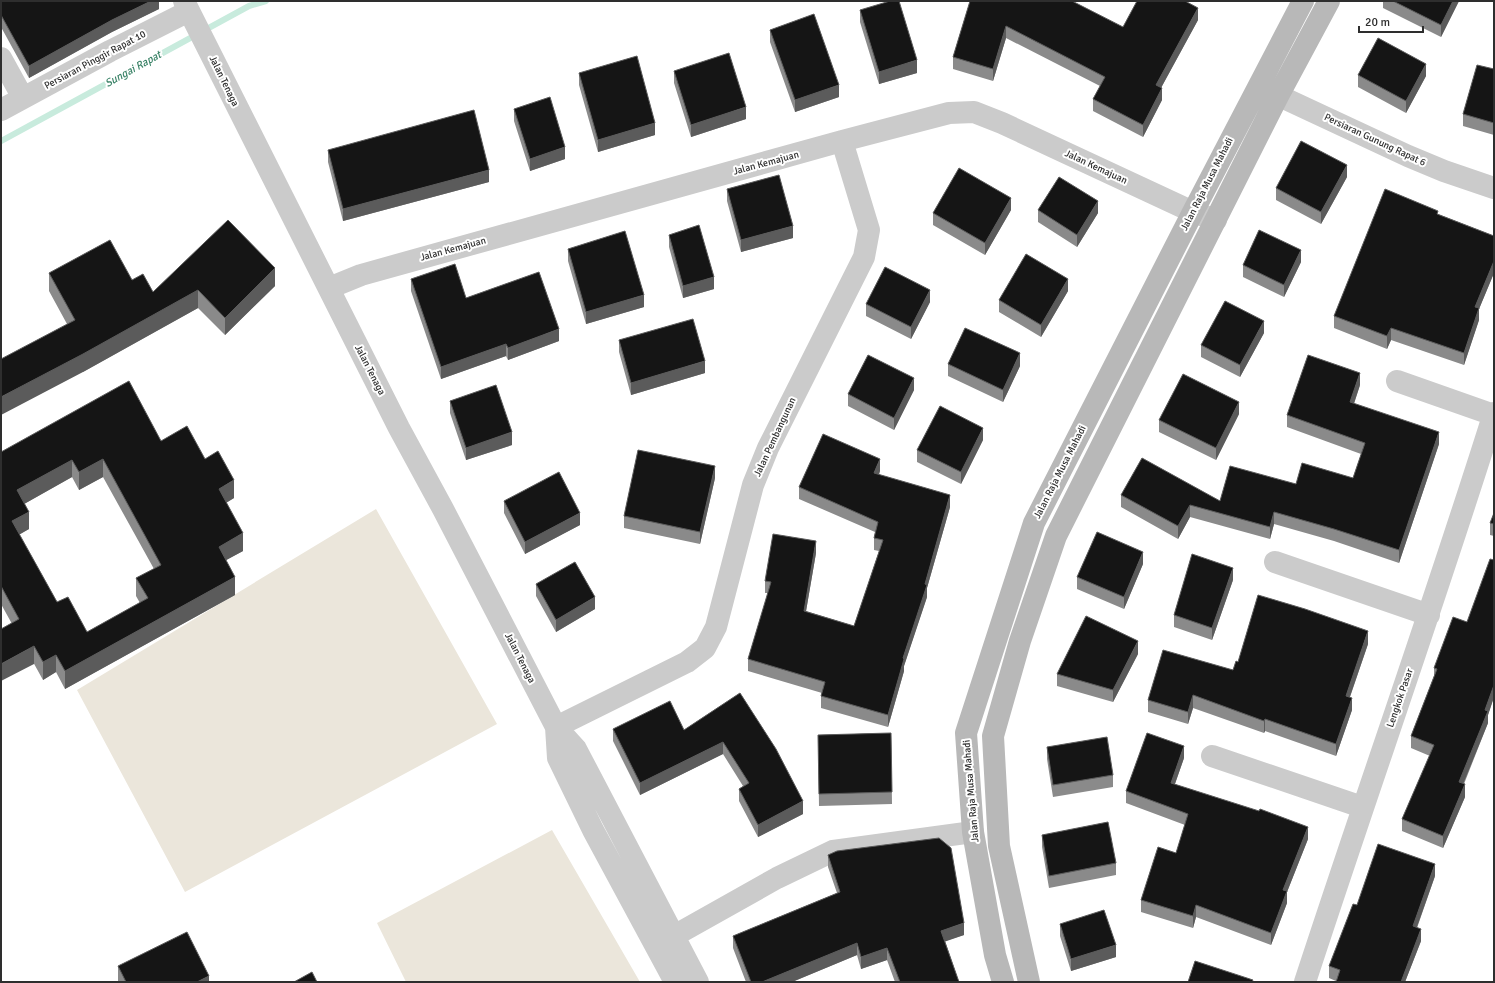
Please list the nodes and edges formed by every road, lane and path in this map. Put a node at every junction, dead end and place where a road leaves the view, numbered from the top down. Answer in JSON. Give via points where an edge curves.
{"nodes":[{"id":1,"x":1303,"y":1,"type":"edge"},
{"id":2,"x":1329,"y":1,"type":"edge"},
{"id":3,"x":192,"y":18,"type":"edge"},
{"id":4,"x":1,"y":58,"type":"edge"},
{"id":5,"x":1258,"y":87,"type":"junction"},
{"id":6,"x":1278,"y":96,"type":"junction"},
{"id":7,"x":23,"y":98,"type":"junction"},
{"id":8,"x":1,"y":110,"type":"edge"},
{"id":9,"x":842,"y":141,"type":"junction"},
{"id":10,"x":1494,"y":188,"type":"edge"},
{"id":11,"x":1192,"y":212,"type":"junction"},
{"id":12,"x":1216,"y":220,"type":"junction"},
{"id":13,"x":329,"y":288,"type":"junction"},
{"id":14,"x":1397,"y":381,"type":"dead end"},
{"id":15,"x":1494,"y":414,"type":"edge"},
{"id":16,"x":1275,"y":562,"type":"dead end"},
{"id":17,"x":1429,"y":615,"type":"junction"},
{"id":18,"x":556,"y":727,"type":"junction"},
{"id":19,"x":1212,"y":756,"type":"dead end"},
{"id":20,"x":1362,"y":807,"type":"junction"},
{"id":21,"x":612,"y":820,"type":"junction"},
{"id":22,"x":593,"y":830,"type":"junction"},
{"id":23,"x":973,"y":832,"type":"junction"},
{"id":24,"x":636,"y":863,"type":"junction"},
{"id":25,"x":616,"y":873,"type":"junction"},
{"id":26,"x":665,"y":941,"type":"junction"},
{"id":27,"x":675,"y":982,"type":"edge"},
{"id":28,"x":698,"y":982,"type":"edge"},
{"id":29,"x":1003,"y":982,"type":"edge"},
{"id":30,"x":1029,"y":982,"type":"edge"},
{"id":31,"x":1305,"y":982,"type":"edge"}],
"edges":[{"from":1,"to":5,"type":"main road","name":"Jalan Raja Musa Mahadi"},
{"from":2,"to":6,"type":"main road"},
{"from":3,"to":7,"type":"street","name":"Persiaran Pinggir Rapat 10","via":[[110,51]]},
{"from":3,"to":13,"type":"street","name":"Jalan Tenaga"},
{"from":4,"to":7,"type":"street"},
{"from":5,"to":6,"type":"street","name":"Persiaran Gunung Rapat 6"},
{"from":5,"to":11,"type":"main road","name":"Jalan Raja Musa Mahadi"},
{"from":6,"to":10,"type":"street","name":"Persiaran Gunung Rapat 6","via":[[1437,168]]},
{"from":6,"to":12,"type":"main road"},
{"from":7,"to":8,"type":"street","name":"Persiaran Pinggir Rapat 10"},
{"from":9,"to":11,"type":"street","name":"Jalan Kemajuan","via":[[949,113],[974,112]]},
{"from":9,"to":13,"type":"street","name":"Jalan Kemajuan","via":[[368,273]]},
{"from":9,"to":18,"type":"street","name":"Jalan Pembangunan","via":[[869,230],[864,257],[768,448],[753,485],[716,627],[705,648],[687,662]]},
{"from":11,"to":12,"type":"street","name":"Jalan Kemajuan"},
{"from":11,"to":23,"type":"main road","name":"Jalan Raja Musa Mahadi","via":[[1034,523],[966,733]]},
{"from":12,"to":30,"type":"main road","via":[[1056,536],[1020,641],[993,736],[1000,846]]},
{"from":13,"to":18,"type":"street","name":"Jalan Tenaga","via":[[399,428]]},
{"from":14,"to":15,"type":"street"},
{"from":15,"to":17,"type":"street","name":"Lengkok Pasar"},
{"from":16,"to":17,"type":"street"},
{"from":17,"to":20,"type":"street","name":"Lengkok Pasar"},
{"from":18,"to":21,"type":"street","name":"Jalan Tenaga","via":[[576,748]]},
{"from":18,"to":22,"type":"street","name":"Jalan Tenaga","via":[[558,758]]},
{"from":19,"to":20,"type":"street"},
{"from":20,"to":31,"type":"street","name":"Lengkok Pasar"},
{"from":21,"to":22,"type":"street"},
{"from":21,"to":24,"type":"street","name":"Jalan Tenaga"},
{"from":22,"to":25,"type":"street","name":"Jalan Tenaga"},
{"from":23,"to":26,"type":"street","via":[[833,851],[777,878]]},
{"from":23,"to":29,"type":"main road","name":"Jalan Raja Musa Mahadi","via":[[995,955]]},
{"from":24,"to":25,"type":"street"},
{"from":24,"to":26,"type":"street","name":"Jalan Tenaga"},
{"from":25,"to":26,"type":"street","name":"Jalan Tenaga"},
{"from":26,"to":27,"type":"street","name":"Jalan Tenaga"},
{"from":26,"to":28,"type":"street","name":"Jalan Tenaga"}]}
